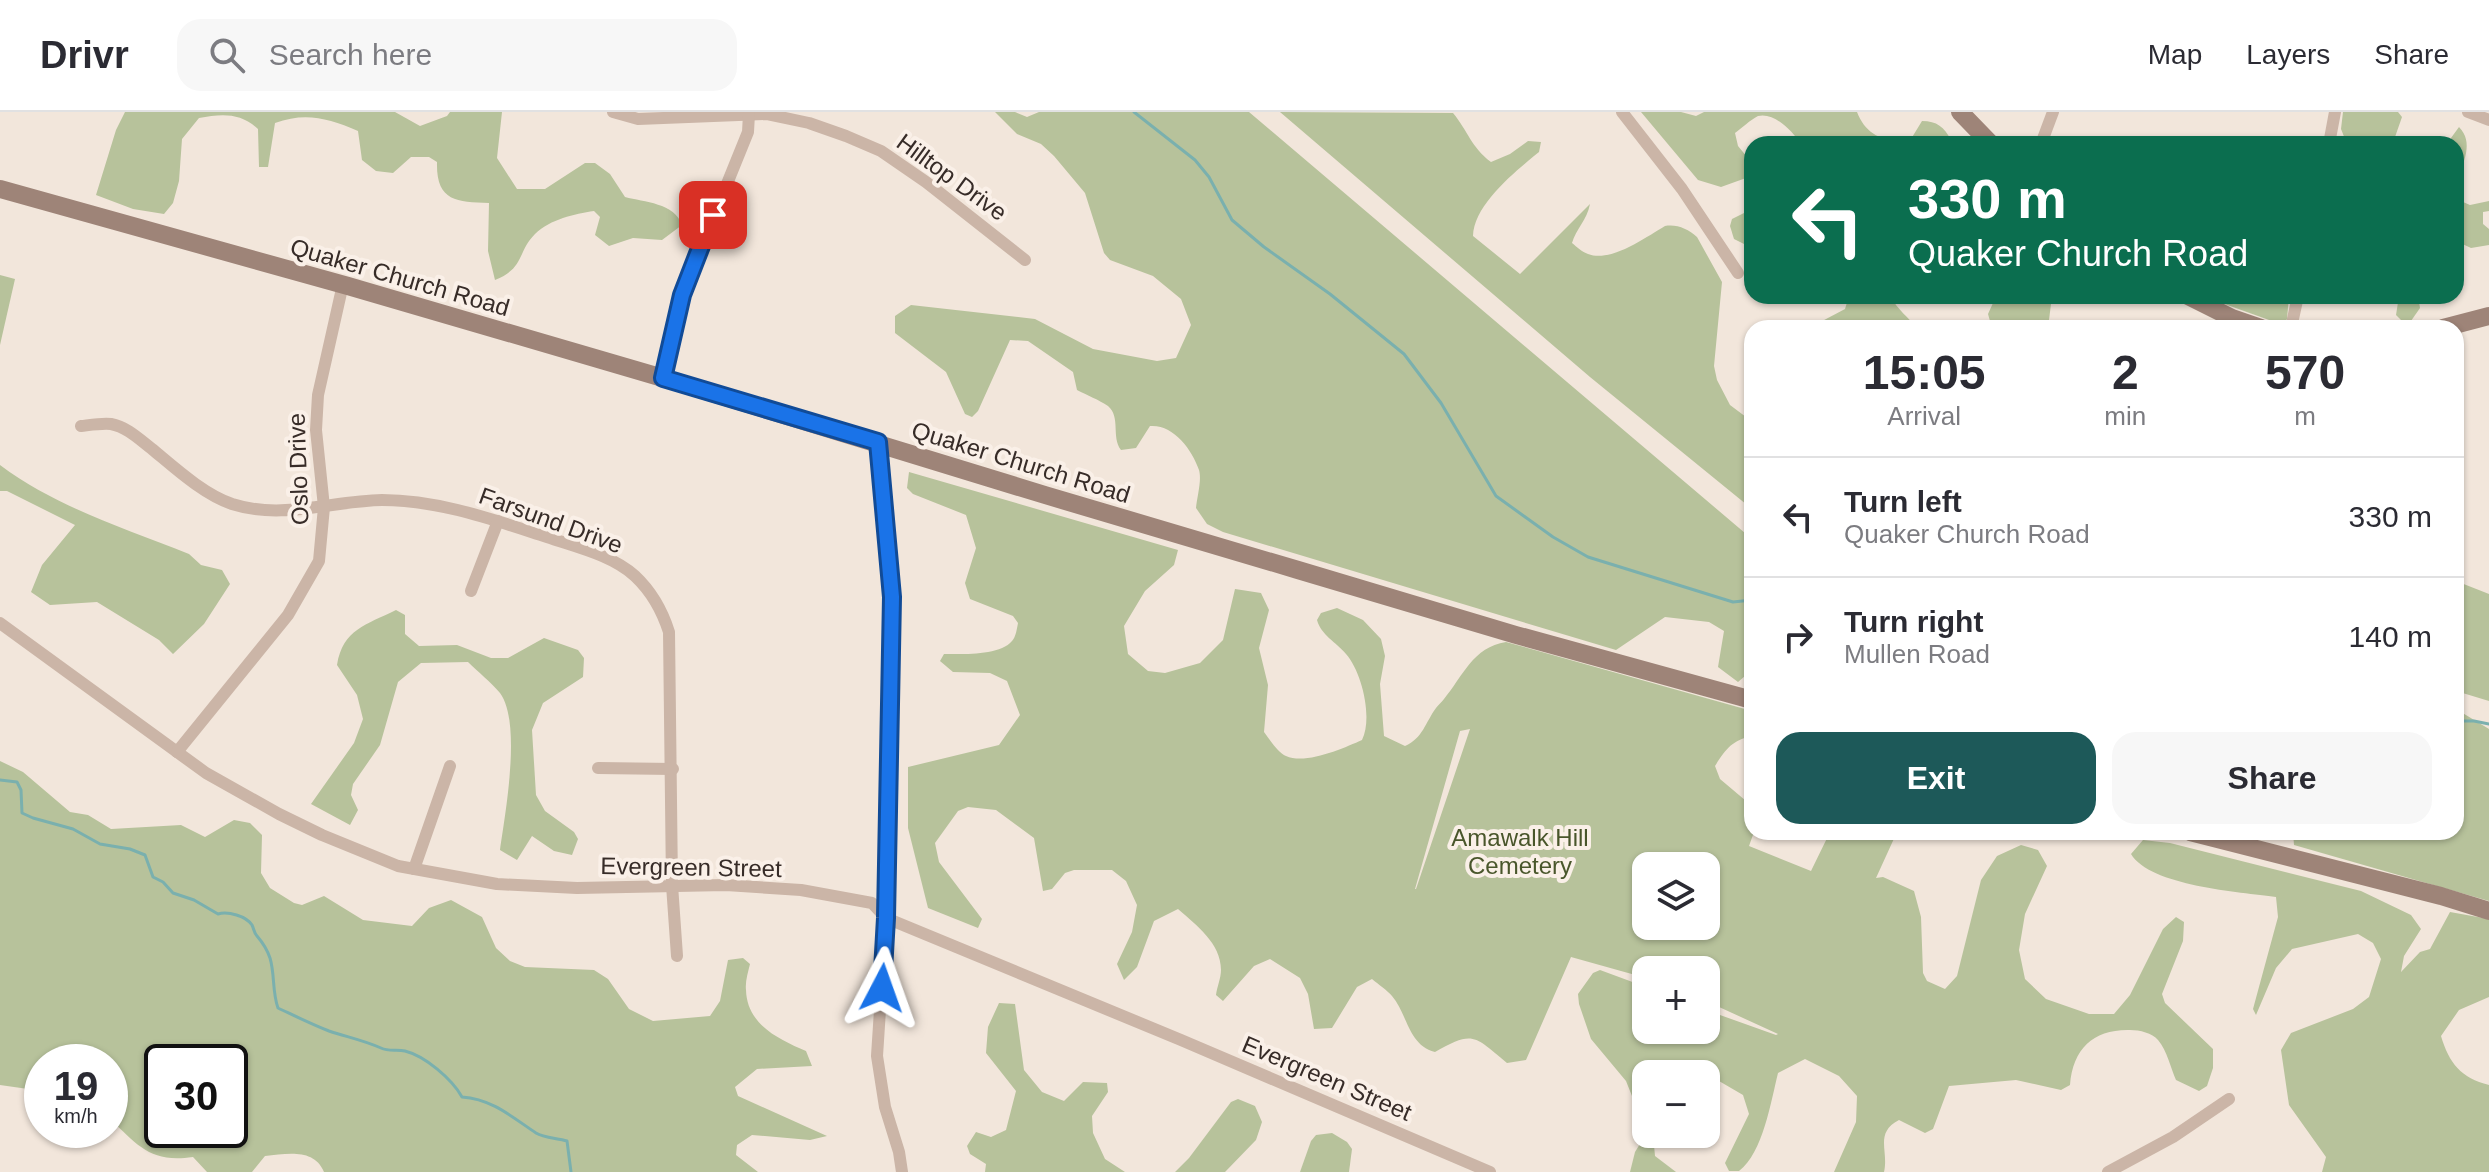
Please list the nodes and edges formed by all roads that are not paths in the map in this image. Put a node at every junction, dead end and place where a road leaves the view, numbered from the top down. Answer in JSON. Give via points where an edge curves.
{"nodes":[{"id":1,"x":613,"y":112,"type":"edge"},
{"id":2,"x":1622,"y":112,"type":"edge"},
{"id":3,"x":1960,"y":112,"type":"edge"},
{"id":4,"x":2053,"y":112,"type":"edge"},
{"id":5,"x":2335,"y":112,"type":"edge"},
{"id":6,"x":2468,"y":112,"type":"edge"},
{"id":7,"x":749,"y":114,"type":"junction"},
{"id":8,"x":2489,"y":120,"type":"edge"},
{"id":9,"x":1983,"y":136,"type":"edge"},
{"id":10,"x":2044,"y":136,"type":"edge"},
{"id":11,"x":2330,"y":136,"type":"edge"},
{"id":12,"x":0,"y":189,"type":"edge"},
{"id":13,"x":1025,"y":260,"type":"dead end"},
{"id":14,"x":1738,"y":273,"type":"dead end"},
{"id":15,"x":343,"y":284,"type":"junction"},
{"id":16,"x":2204,"y":304,"type":"edge"},
{"id":17,"x":2489,"y":316,"type":"edge"},
{"id":18,"x":2238,"y":320,"type":"edge"},
{"id":19,"x":2464,"y":323,"type":"edge"},
{"id":20,"x":663,"y":378,"type":"junction"},
{"id":21,"x":81,"y":426,"type":"dead end"},
{"id":22,"x":878,"y":442,"type":"junction"},
{"id":23,"x":324,"y":507,"type":"junction"},
{"id":24,"x":498,"y":521,"type":"junction"},
{"id":25,"x":471,"y":591,"type":"dead end"},
{"id":26,"x":0,"y":623,"type":"edge"},
{"id":27,"x":1744,"y":698,"type":"edge"},
{"id":28,"x":177,"y":752,"type":"junction"},
{"id":29,"x":450,"y":766,"type":"dead end"},
{"id":30,"x":598,"y":768,"type":"dead end"},
{"id":31,"x":673,"y":769,"type":"junction"},
{"id":32,"x":2221,"y":840,"type":"edge"},
{"id":33,"x":414,"y":869,"type":"junction"},
{"id":34,"x":672,"y":885,"type":"junction"},
{"id":35,"x":2489,"y":911,"type":"edge"},
{"id":36,"x":886,"y":918,"type":"junction"},
{"id":37,"x":677,"y":956,"type":"dead end"},
{"id":38,"x":2229,"y":1099,"type":"dead end"},
{"id":39,"x":902,"y":1172,"type":"edge"},
{"id":40,"x":1490,"y":1172,"type":"edge"},
{"id":41,"x":2108,"y":1172,"type":"edge"}],
"edges":[{"from":1,"to":7,"type":"street","name":"Hilltop Drive","via":[[638,119]]},
{"from":2,"to":14,"type":"street"},
{"from":3,"to":9,"type":"street"},
{"from":4,"to":10,"type":"street"},
{"from":5,"to":11,"type":"street"},
{"from":6,"to":8,"type":"street"},
{"from":7,"to":13,"type":"street","name":"Hilltop Drive","via":[[809,123],[881,151]]},
{"from":7,"to":20,"type":"street","via":[[744,143],[682,295]]},
{"from":12,"to":15,"type":"street","name":"Quaker Church Road"},
{"from":15,"to":20,"type":"street","name":"Quaker Church Road"},
{"from":15,"to":23,"type":"street","name":"Oslo Drive","via":[[318,395]]},
{"from":16,"to":18,"type":"street"},
{"from":17,"to":19,"type":"street"},
{"from":20,"to":22,"type":"street","name":"Quaker Church Road"},
{"from":21,"to":23,"type":"street","name":"Farsund Drive","via":[[110,424],[127,430],[231,503],[276,511]]},
{"from":22,"to":27,"type":"street","name":"Quaker Church Road","via":[[1312,575]]},
{"from":22,"to":36,"type":"street","via":[[892,597]]},
{"from":23,"to":24,"type":"street","name":"Farsund Drive","via":[[382,500],[439,505]]},
{"from":23,"to":28,"type":"street","name":"Oslo Drive","via":[[319,561],[288,615]]},
{"from":24,"to":25,"type":"street"},
{"from":24,"to":31,"type":"street","name":"Farsund Drive","via":[[614,562],[649,590],[669,632]]},
{"from":26,"to":28,"type":"street","name":"Evergreen Street"},
{"from":28,"to":33,"type":"street","name":"Evergreen Street","via":[[279,814],[334,841]]},
{"from":29,"to":33,"type":"street"},
{"from":30,"to":31,"type":"street"},
{"from":31,"to":34,"type":"street","name":"Farsund Drive"},
{"from":32,"to":35,"type":"street"},
{"from":33,"to":34,"type":"street","name":"Evergreen Street","via":[[497,884]]},
{"from":34,"to":36,"type":"street","name":"Evergreen Street","via":[[801,890],[872,903]]},
{"from":34,"to":37,"type":"street","name":"Farsund Drive"},
{"from":36,"to":39,"type":"street","via":[[878,1071]]},
{"from":36,"to":40,"type":"street","name":"Evergreen Street"},
{"from":38,"to":41,"type":"street"}]}
